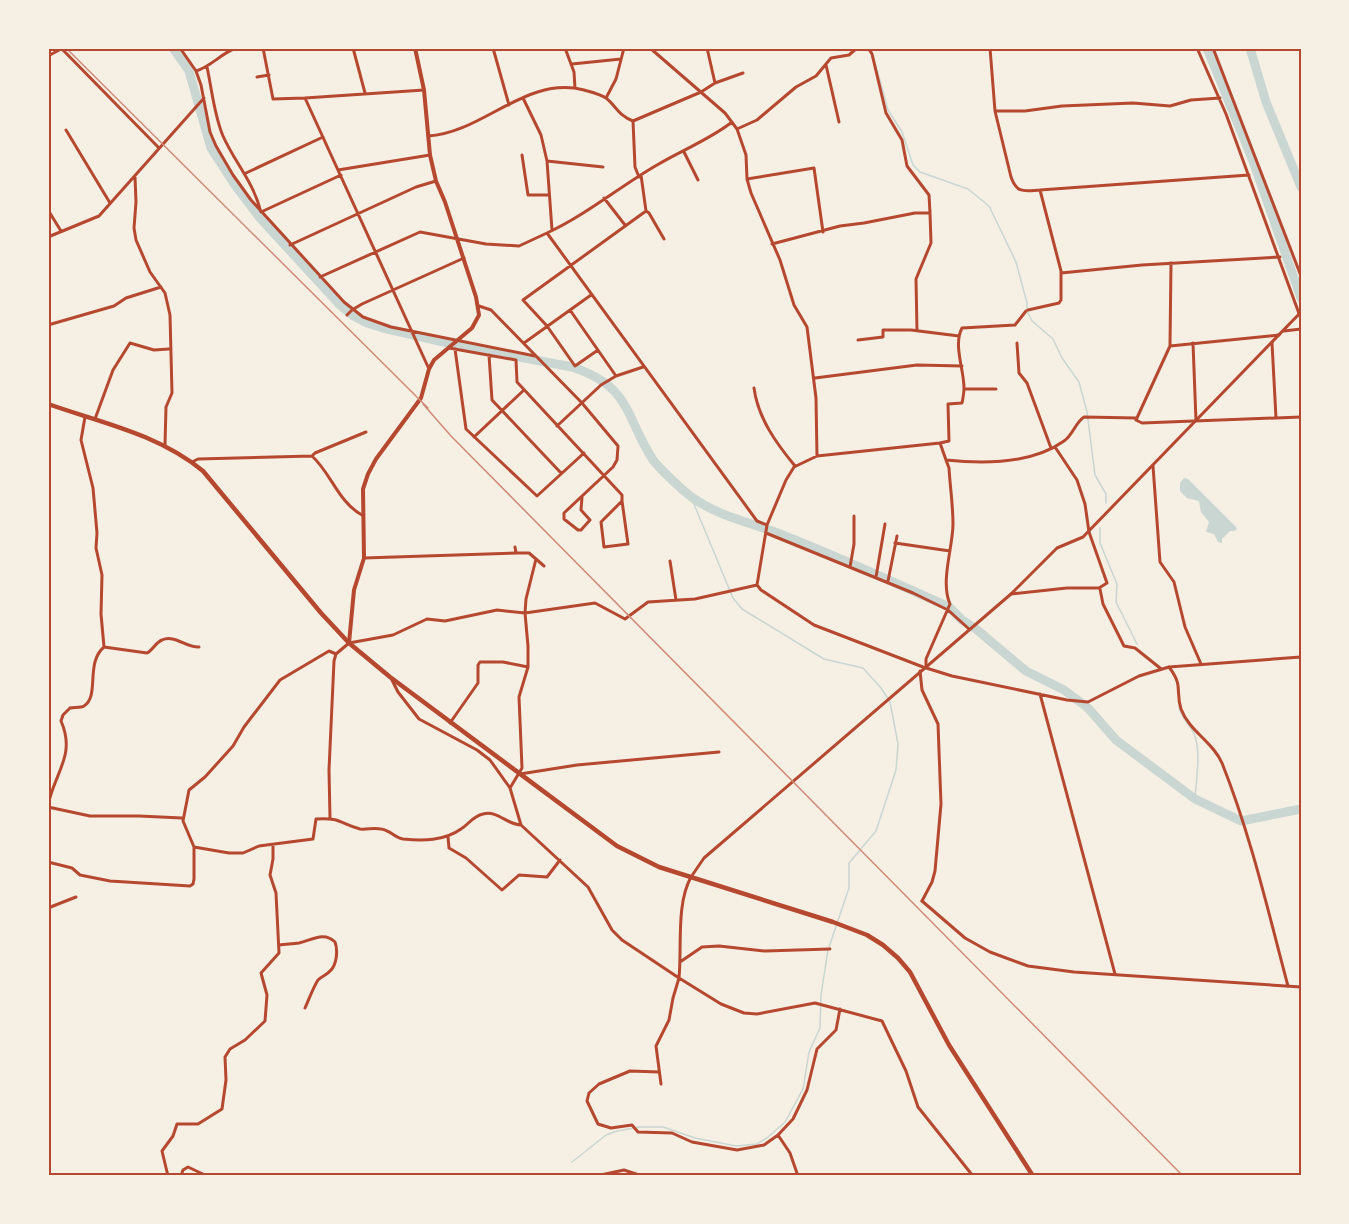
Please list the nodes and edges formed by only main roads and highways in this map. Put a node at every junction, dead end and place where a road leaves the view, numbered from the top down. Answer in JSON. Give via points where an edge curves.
{"nodes":[{"id":1,"x":415,"y":48,"type":"edge"},
{"id":2,"x":48,"y":404,"type":"edge"},
{"id":3,"x":349,"y":643,"type":"junction"},
{"id":4,"x":1033,"y":1176,"type":"edge"}],
"edges":[{"from":1,"to":3,"type":"main road","via":[[436,181],[479,306],[477,321],[434,360],[421,398],[368,474],[363,489],[364,558],[354,590]]},
{"from":2,"to":3,"type":"main road","via":[[128,429],[192,462]]},
{"from":3,"to":4,"type":"main road","via":[[617,846],[651,864],[836,923],[867,934],[883,945],[910,972],[949,1045]]}]}
